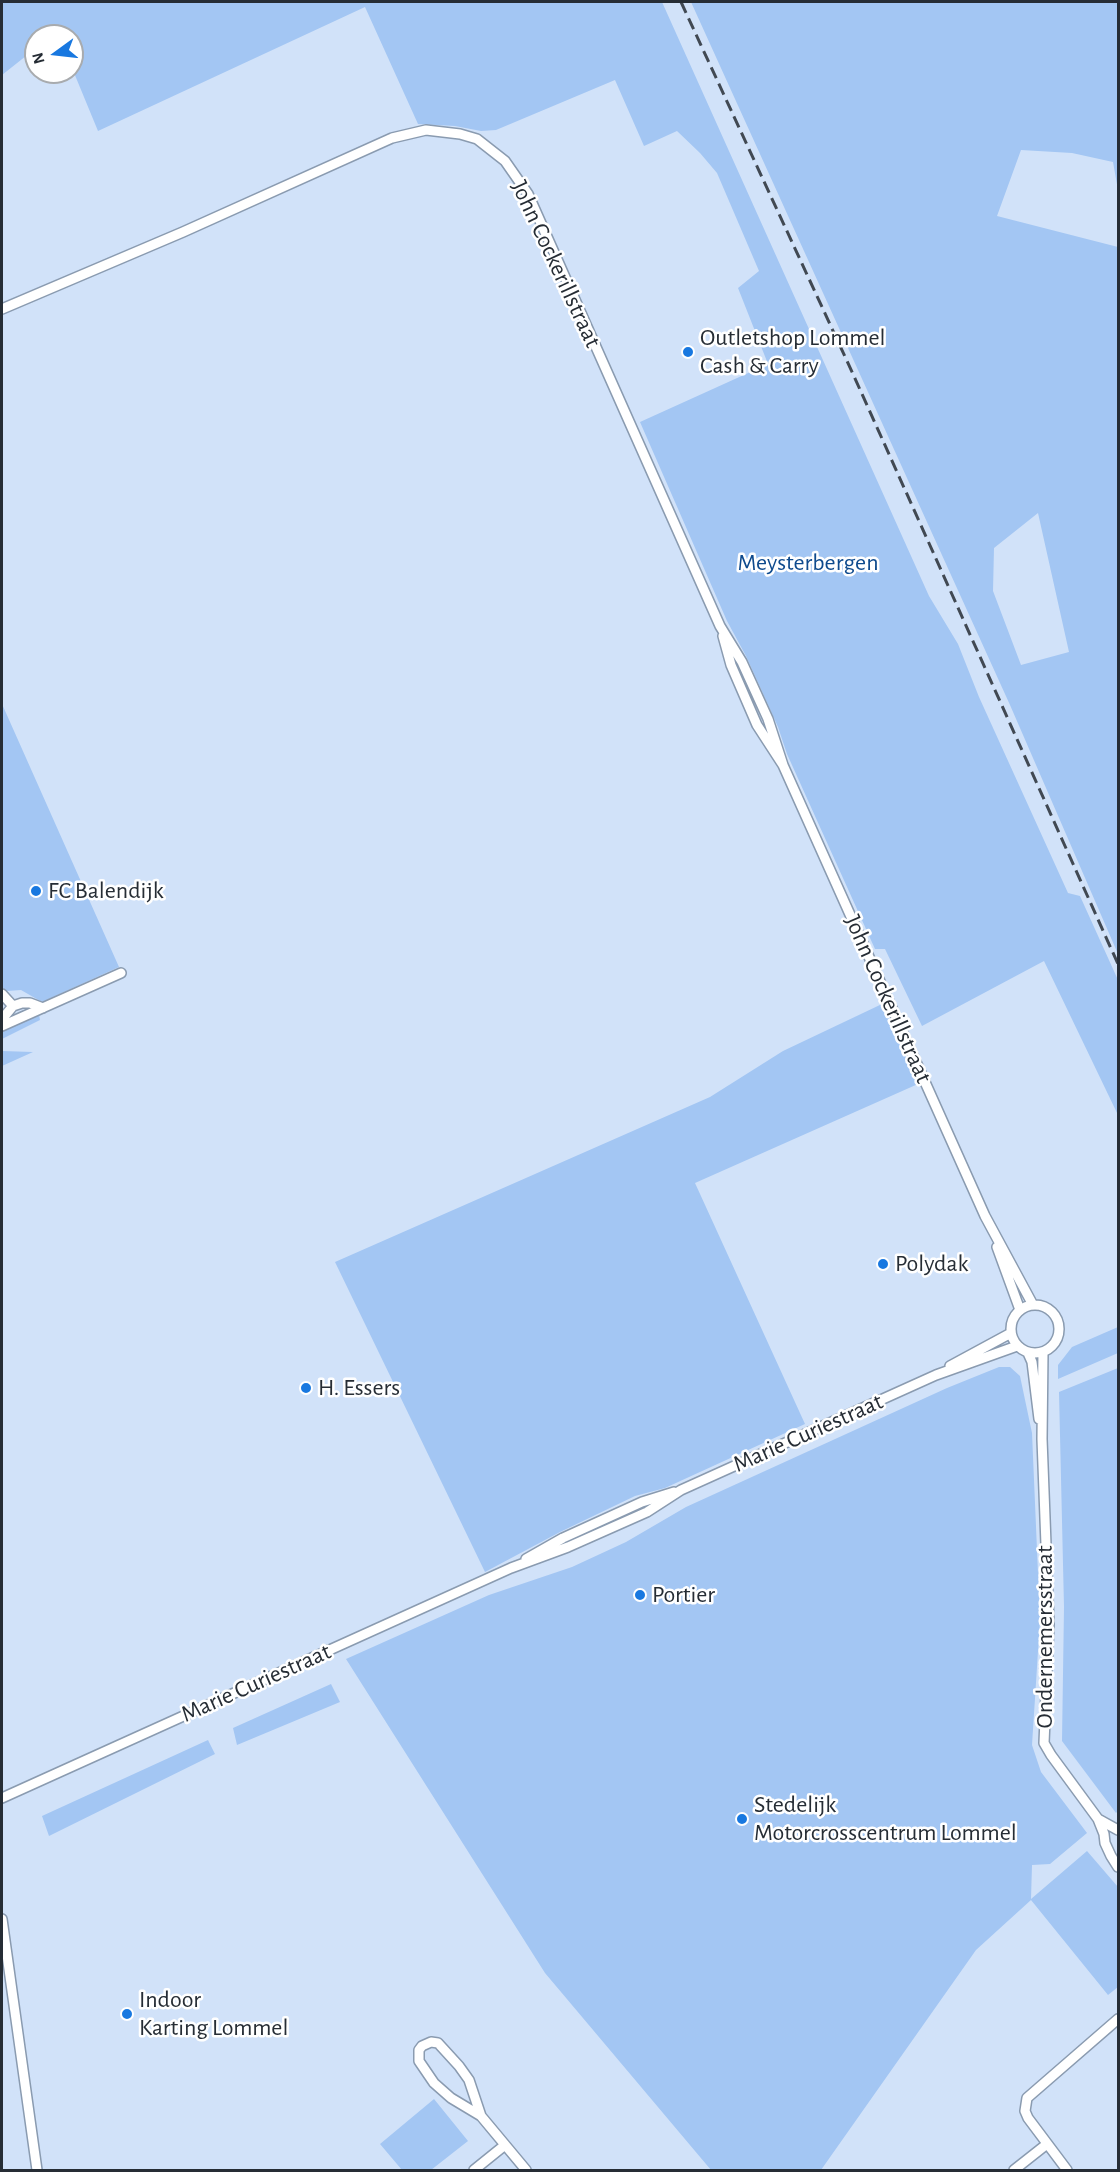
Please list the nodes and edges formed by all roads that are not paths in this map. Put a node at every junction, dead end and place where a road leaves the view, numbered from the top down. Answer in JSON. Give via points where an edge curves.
{"nodes":[{"id":1,"x":16,"y":304,"type":"junction"},
{"id":2,"x":2,"y":309,"type":"edge"},
{"id":3,"x":2,"y":314,"type":"edge"},
{"id":4,"x":121,"y":973,"type":"dead end"},
{"id":5,"x":2,"y":994,"type":"edge"},
{"id":6,"x":13,"y":1006,"type":"junction"},
{"id":7,"x":43,"y":1008,"type":"junction"},
{"id":8,"x":3,"y":1026,"type":"edge"},
{"id":9,"x":993,"y":1233,"type":"junction"},
{"id":10,"x":1033,"y":1305,"type":"junction"},
{"id":11,"x":1020,"y":1310,"type":"junction"},
{"id":12,"x":1011,"y":1333,"type":"junction"},
{"id":13,"x":1017,"y":1346,"type":"junction"},
{"id":14,"x":1028,"y":1353,"type":"junction"},
{"id":15,"x":1043,"y":1353,"type":"junction"},
{"id":16,"x":936,"y":1376,"type":"junction"},
{"id":17,"x":1041,"y":1439,"type":"junction"},
{"id":18,"x":2,"y":1798,"type":"edge"},
{"id":19,"x":1098,"y":1818,"type":"junction"},
{"id":20,"x":1119,"y":1830,"type":"edge"},
{"id":21,"x":1119,"y":1867,"type":"edge"},
{"id":22,"x":2,"y":1919,"type":"edge"},
{"id":23,"x":1119,"y":2019,"type":"edge"},
{"id":24,"x":481,"y":2116,"type":"junction"},
{"id":25,"x":1047,"y":2144,"type":"junction"},
{"id":26,"x":505,"y":2145,"type":"junction"},
{"id":27,"x":37,"y":2170,"type":"edge"},
{"id":28,"x":474,"y":2170,"type":"edge"},
{"id":29,"x":526,"y":2170,"type":"edge"},
{"id":30,"x":1014,"y":2170,"type":"edge"},
{"id":31,"x":1067,"y":2170,"type":"edge"}],
"edges":[{"from":1,"to":2,"type":"street","name":"John Cockerillstraat"},
{"from":1,"to":3,"type":"street","name":"John Cockerillstraat"},
{"from":1,"to":9,"type":"street","name":"John Cockerillstraat","via":[[392,138],[426,130],[460,134],[477,139],[505,161],[528,194],[720,626],[731,665],[757,724],[783,765]]},
{"from":4,"to":7,"type":"street"},
{"from":5,"to":6,"type":"street"},
{"from":6,"to":7,"type":"street","via":[[30,1003]]},
{"from":6,"to":8,"type":"street","via":[[3,1018]]},
{"from":7,"to":8,"type":"street"},
{"from":9,"to":10,"type":"street","name":"John Cockerillstraat"},
{"from":9,"to":11,"type":"street","name":"John Cockerillstraat"},
{"from":10,"to":11,"type":"street"},
{"from":10,"to":15,"type":"street","via":[[1048,1308],[1060,1328],[1056,1343]]},
{"from":11,"to":12,"type":"street","via":[[1014,1317]]},
{"from":12,"to":13,"type":"street"},
{"from":12,"to":16,"type":"street"},
{"from":13,"to":14,"type":"street"},
{"from":13,"to":16,"type":"street"},
{"from":14,"to":15,"type":"street"},
{"from":14,"to":17,"type":"street","name":"Ondernemersstraat"},
{"from":15,"to":17,"type":"street","name":"Ondernemersstraat"},
{"from":16,"to":18,"type":"street","name":"Marie Curiestraat","via":[[681,1490],[647,1512],[511,1568]]},
{"from":17,"to":19,"type":"street","name":"Ondernemersstraat","via":[[1049,1607],[1044,1743]]},
{"from":19,"to":20,"type":"street","name":"Ondernemersstraat"},
{"from":19,"to":21,"type":"street","name":"Ondernemersstraat","via":[[1111,1856]]},
{"from":22,"to":27,"type":"street"},
{"from":23,"to":25,"type":"street","via":[[1027,2098],[1028,2118]]},
{"from":24,"to":24,"type":"street","via":[[469,2080],[459,2066],[438,2043],[422,2046],[419,2061],[434,2083]]},
{"from":24,"to":26,"type":"street"},
{"from":25,"to":30,"type":"street"},
{"from":25,"to":31,"type":"street"},
{"from":26,"to":28,"type":"street"},
{"from":26,"to":29,"type":"street"}]}
